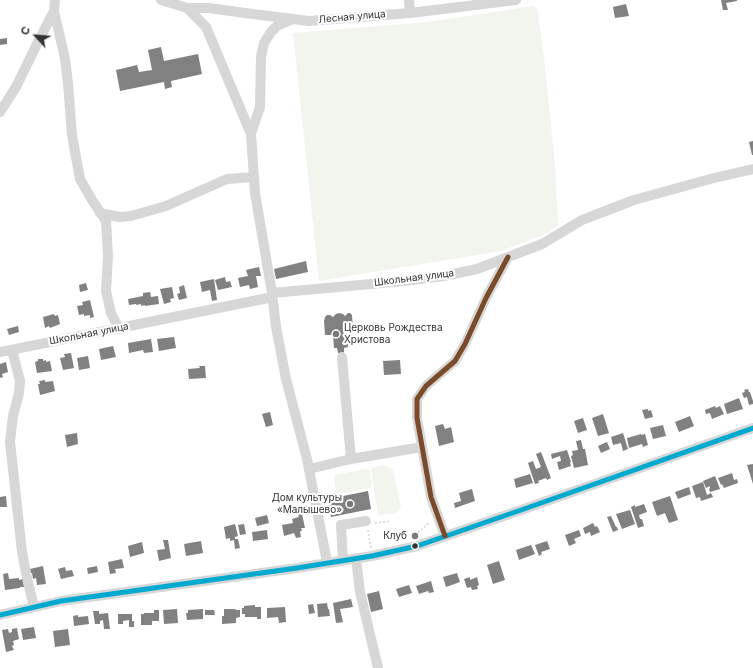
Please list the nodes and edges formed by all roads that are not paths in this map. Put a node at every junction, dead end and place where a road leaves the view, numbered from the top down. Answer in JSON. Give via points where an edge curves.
{"nodes":[{"id":1,"x":55,"y":0,"type":"edge"},
{"id":2,"x":161,"y":0,"type":"edge"},
{"id":3,"x":410,"y":0,"type":"edge"},
{"id":4,"x":516,"y":0,"type":"edge"},
{"id":5,"x":187,"y":8,"type":"junction"},
{"id":6,"x":54,"y":11,"type":"junction"},
{"id":7,"x":410,"y":13,"type":"junction"},
{"id":8,"x":293,"y":19,"type":"junction"},
{"id":9,"x":0,"y":112,"type":"edge"},
{"id":10,"x":251,"y":134,"type":"junction"},
{"id":11,"x":753,"y":169,"type":"edge"},
{"id":12,"x":254,"y":177,"type":"junction"},
{"id":13,"x":100,"y":213,"type":"junction"},
{"id":14,"x":508,"y":257,"type":"junction"},
{"id":15,"x":273,"y":295,"type":"junction"},
{"id":16,"x":119,"y":329,"type":"junction"},
{"id":17,"x":12,"y":350,"type":"junction"},
{"id":18,"x":0,"y":352,"type":"edge"},
{"id":19,"x":342,"y":357,"type":"dead end"},
{"id":20,"x":753,"y":428,"type":"edge"},
{"id":21,"x":422,"y":447,"type":"junction"},
{"id":22,"x":351,"y":459,"type":"junction"},
{"id":23,"x":309,"y":469,"type":"junction"},
{"id":24,"x":367,"y":523,"type":"road end"},
{"id":25,"x":445,"y":536,"type":"junction"},
{"id":26,"x":356,"y":558,"type":"junction"},
{"id":27,"x":343,"y":560,"type":"junction"},
{"id":28,"x":327,"y":562,"type":"junction"},
{"id":29,"x":34,"y":607,"type":"junction"},
{"id":30,"x":0,"y":615,"type":"edge"},
{"id":31,"x":378,"y":668,"type":"edge"}],
"edges":[{"from":1,"to":6,"type":"street"},
{"from":2,"to":5,"type":"street"},
{"from":3,"to":7,"type":"street"},
{"from":4,"to":7,"type":"street","name":"Лесная улица"},
{"from":5,"to":8,"type":"street","name":"Лесная улица","via":[[209,8]]},
{"from":5,"to":10,"type":"street","via":[[206,27]]},
{"from":6,"to":9,"type":"street","via":[[16,87]]},
{"from":6,"to":13,"type":"street","via":[[65,59],[72,135],[80,178]]},
{"from":7,"to":8,"type":"street","name":"Лесная улица","via":[[309,21]]},
{"from":8,"to":10,"type":"street","via":[[277,26],[264,43],[261,57],[260,107]]},
{"from":10,"to":12,"type":"street"},
{"from":11,"to":14,"type":"street","name":"Школьная улица","via":[[634,200],[582,220],[542,244]]},
{"from":12,"to":13,"type":"street","via":[[227,179],[166,206],[131,216],[118,217]]},
{"from":12,"to":15,"type":"street"},
{"from":13,"to":16,"type":"street","via":[[106,221],[106,291],[111,313]]},
{"from":14,"to":15,"type":"street","name":"Школьная улица","via":[[477,269],[444,276]]},
{"from":14,"to":21,"type":"street","via":[[458,356],[426,386],[417,399]]},
{"from":15,"to":16,"type":"street","name":"Школьная улица"},
{"from":15,"to":23,"type":"street","via":[[286,378]]},
{"from":16,"to":17,"type":"street","name":"Школьная улица"},
{"from":17,"to":18,"type":"street","name":"Школьная улица"},
{"from":17,"to":29,"type":"street","via":[[20,381],[10,442],[22,552]]},
{"from":19,"to":22,"type":"street"},
{"from":20,"to":25,"type":"street"},
{"from":21,"to":22,"type":"street"},
{"from":21,"to":25,"type":"street","via":[[431,497]]},
{"from":22,"to":23,"type":"street"},
{"from":23,"to":28,"type":"street"},
{"from":24,"to":27,"type":"street","via":[[341,525]]},
{"from":25,"to":26,"type":"street","via":[[417,546]]},
{"from":26,"to":27,"type":"street"},
{"from":26,"to":31,"type":"street","via":[[360,592]]},
{"from":27,"to":28,"type":"street"},
{"from":28,"to":29,"type":"street"},
{"from":29,"to":30,"type":"street"}]}
